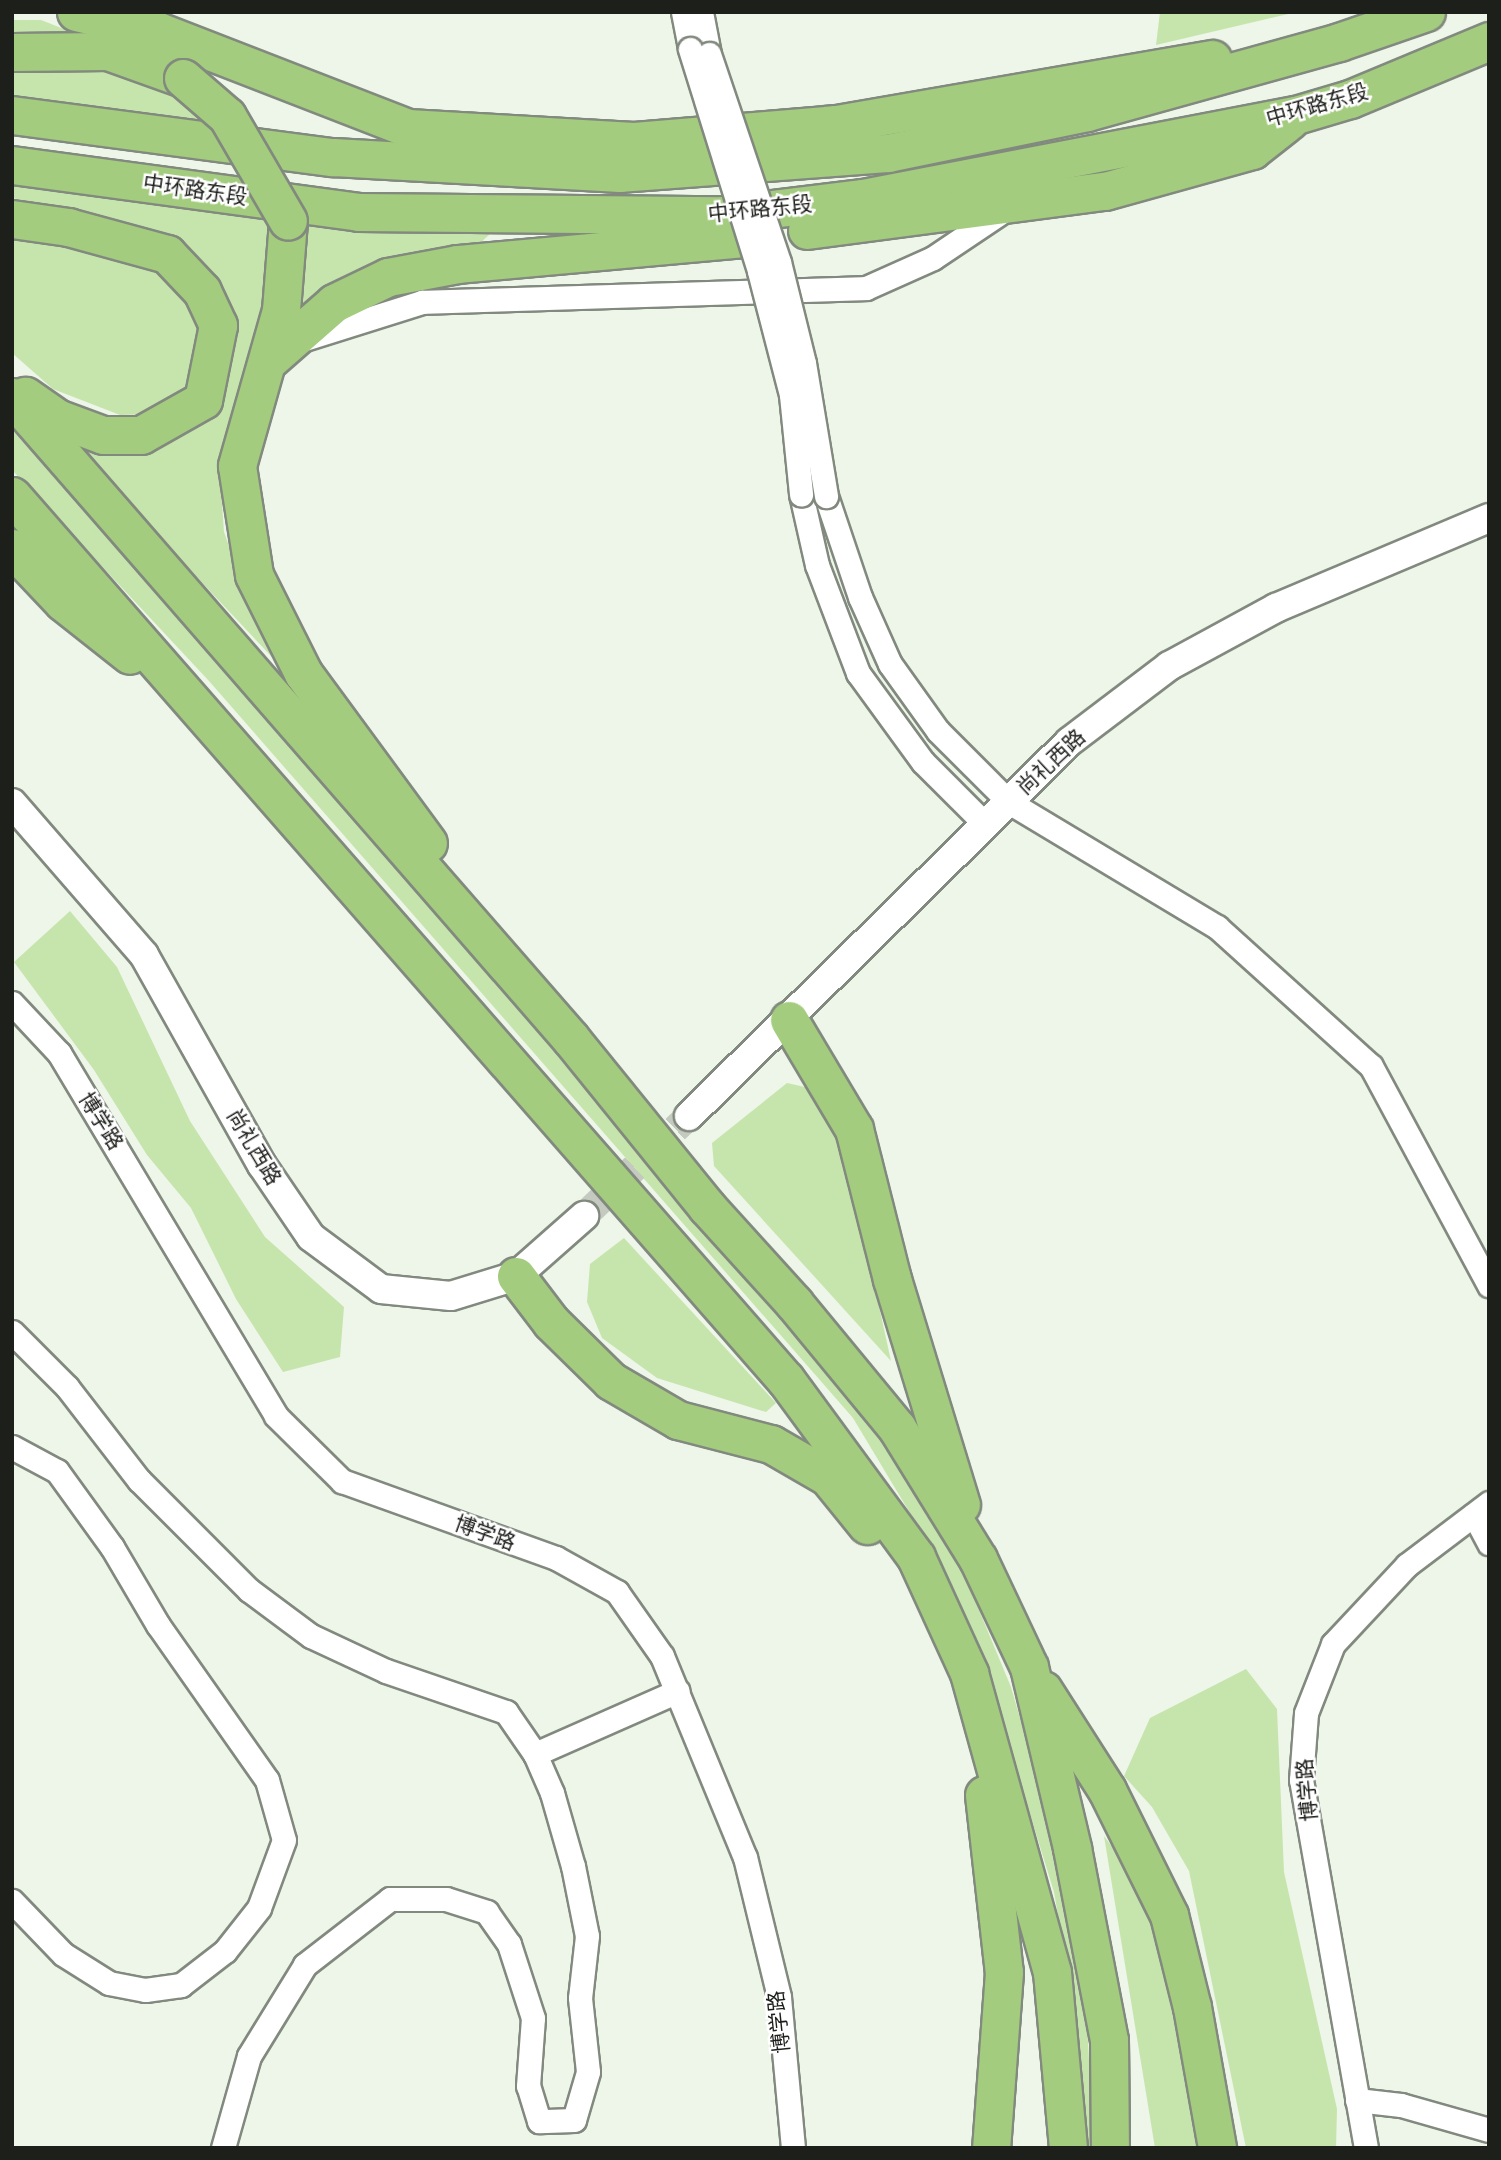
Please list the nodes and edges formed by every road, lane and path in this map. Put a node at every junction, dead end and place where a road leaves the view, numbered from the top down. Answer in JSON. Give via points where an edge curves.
{"nodes":[{"id":1,"x":76,"y":12,"type":"edge"},
{"id":2,"x":683,"y":12,"type":"edge"},
{"id":3,"x":701,"y":12,"type":"edge"},
{"id":4,"x":1426,"y":12,"type":"edge"},
{"id":5,"x":1489,"y":41,"type":"edge"},
{"id":6,"x":1328,"y":45,"type":"junction"},
{"id":7,"x":12,"y":52,"type":"edge"},
{"id":8,"x":700,"y":52,"type":"junction"},
{"id":9,"x":1296,"y":115,"type":"junction"},
{"id":10,"x":12,"y":116,"type":"edge"},
{"id":11,"x":12,"y":165,"type":"edge"},
{"id":12,"x":1011,"y":206,"type":"junction"},
{"id":13,"x":12,"y":219,"type":"edge"},
{"id":14,"x":275,"y":353,"type":"junction"},
{"id":15,"x":12,"y":387,"type":"edge"},
{"id":16,"x":12,"y":397,"type":"edge"},
{"id":17,"x":12,"y":496,"type":"edge"},
{"id":18,"x":1489,"y":518,"type":"edge"},
{"id":19,"x":12,"y":548,"type":"edge"},
{"id":20,"x":206,"y":716,"type":"junction"},
{"id":21,"x":1009,"y":802,"type":"junction"},
{"id":22,"x":12,"y":803,"type":"edge"},
{"id":23,"x":986,"y":825,"type":"junction"},
{"id":24,"x":12,"y":1003,"type":"edge"},
{"id":25,"x":789,"y":1020,"type":"junction"},
{"id":26,"x":571,"y":1040,"type":"junction"},
{"id":27,"x":689,"y":1116,"type":"tunnel mouth"},
{"id":28,"x":584,"y":1216,"type":"tunnel mouth"},
{"id":29,"x":516,"y":1276,"type":"junction"},
{"id":30,"x":1489,"y":1285,"type":"edge"},
{"id":31,"x":12,"y":1332,"type":"edge"},
{"id":32,"x":12,"y":1447,"type":"edge"},
{"id":33,"x":1481,"y":1509,"type":"edge"},
{"id":34,"x":1489,"y":1543,"type":"edge"},
{"id":35,"x":978,"y":1559,"type":"junction"},
{"id":36,"x":947,"y":1624,"type":"junction"},
{"id":37,"x":1029,"y":1667,"type":"junction"},
{"id":38,"x":969,"y":1673,"type":"junction"},
{"id":39,"x":678,"y":1691,"type":"junction"},
{"id":40,"x":535,"y":1754,"type":"junction"},
{"id":41,"x":12,"y":1902,"type":"edge"},
{"id":42,"x":1357,"y":2100,"type":"junction"},
{"id":43,"x":1489,"y":2130,"type":"edge"},
{"id":44,"x":223,"y":2148,"type":"edge"},
{"id":45,"x":793,"y":2148,"type":"edge"},
{"id":46,"x":991,"y":2148,"type":"edge"},
{"id":47,"x":1068,"y":2148,"type":"edge"},
{"id":48,"x":1111,"y":2148,"type":"edge"},
{"id":49,"x":1217,"y":2148,"type":"edge"},
{"id":50,"x":1366,"y":2148,"type":"edge"}],
"edges":[{"from":1,"to":6,"type":"highway","via":[[158,30],[408,128],[634,141],[836,124],[1169,64]]},
{"from":2,"to":8,"type":"street"},
{"from":3,"to":8,"type":"street"},
{"from":4,"to":6,"type":"highway"},
{"from":5,"to":9,"type":"highway","name":"中环路东段","via":[[1350,99]]},
{"from":6,"to":10,"type":"highway","via":[[1087,112],[888,153],[620,173],[333,157]]},
{"from":7,"to":14,"type":"highway","bridge":true,"via":[[108,51],[183,78],[228,116],[288,220]]},
{"from":8,"to":21,"type":"street","bridge":true,"via":[[779,262],[804,363],[826,496],[860,597],[890,664],[938,731]]},
{"from":8,"to":23,"type":"street","bridge":true,"via":[[791,395],[801,494],[817,565],[858,673],[923,762]]},
{"from":9,"to":11,"type":"highway","name":"中环路东段","via":[[863,198],[722,215],[358,212]]},
{"from":9,"to":12,"type":"highway","via":[[1252,150],[1105,191]]},
{"from":12,"to":14,"type":"highway","via":[[458,264],[388,277],[334,303]]},
{"from":12,"to":14,"type":"street","via":[[933,258],[866,288],[422,302]]},
{"from":13,"to":15,"type":"highway","via":[[68,227],[167,254],[202,291],[218,326],[203,400],[141,435],[103,435],[57,418]]},
{"from":14,"to":26,"type":"highway","via":[[257,386],[237,466],[254,575],[303,673]]},
{"from":16,"to":26,"type":"highway"},
{"from":17,"to":20,"type":"highway"},
{"from":18,"to":21,"type":"street","name":"尚礼西路","via":[[1276,608],[1169,666],[1069,742]]},
{"from":19,"to":20,"type":"highway","via":[[63,602]]},
{"from":20,"to":36,"type":"highway","via":[[786,1380],[916,1557]]},
{"from":21,"to":23,"type":"street","name":"尚礼西路"},
{"from":21,"to":30,"type":"street","via":[[1217,928],[1371,1066]]},
{"from":22,"to":29,"type":"street","name":"尚礼西路","via":[[144,954],[262,1165],[312,1237],[381,1289],[451,1296]]},
{"from":23,"to":25,"type":"street","name":"尚礼西路"},
{"from":24,"to":39,"type":"street","name":"博学路","via":[[59,1053],[276,1416],[342,1481],[556,1559],[617,1592],[662,1656]]},
{"from":25,"to":27,"type":"street","name":"尚礼西路"},
{"from":25,"to":35,"type":"highway","via":[[854,1129],[892,1279]]},
{"from":26,"to":35,"type":"highway","via":[[706,1208],[794,1303],[897,1428]]},
{"from":28,"to":29,"type":"street","name":"尚礼西路"},
{"from":29,"to":36,"type":"highway","via":[[551,1322],[611,1381],[678,1420],[771,1444],[828,1477]]},
{"from":31,"to":40,"type":"street","via":[[66,1387],[139,1479],[249,1590],[311,1636],[386,1671],[506,1712]]},
{"from":32,"to":41,"type":"street","via":[[57,1471],[112,1547],[158,1625],[267,1780],[284,1840],[259,1908],[225,1951],[181,1985],[145,1990],[109,1983],[63,1954]]},
{"from":33,"to":34,"type":"street"},
{"from":33,"to":42,"type":"street","name":"博学路","via":[[1407,1564],[1333,1644],[1306,1713],[1301,1780]]},
{"from":35,"to":37,"type":"highway"},
{"from":36,"to":38,"type":"highway"},
{"from":37,"to":48,"type":"highway","via":[[1072,1848],[1109,2040]]},
{"from":37,"to":49,"type":"highway","via":[[1107,1790],[1169,1915],[1192,2007]]},
{"from":38,"to":46,"type":"highway","via":[[1004,1972]]},
{"from":38,"to":47,"type":"highway","via":[[1052,1972]]},
{"from":39,"to":40,"type":"street"},
{"from":39,"to":45,"type":"street","name":"博学路","via":[[745,1857],[779,1997]]},
{"from":40,"to":44,"type":"street","via":[[569,1854],[587,1936],[580,1998],[588,2072],[574,2120],[539,2121],[528,2085],[533,2018],[509,1944],[487,1912],[446,1899],[390,1899],[304,1965],[249,2056]]},
{"from":42,"to":43,"type":"street","via":[[1401,2105]]},
{"from":42,"to":50,"type":"street","name":"博学路"}]}
